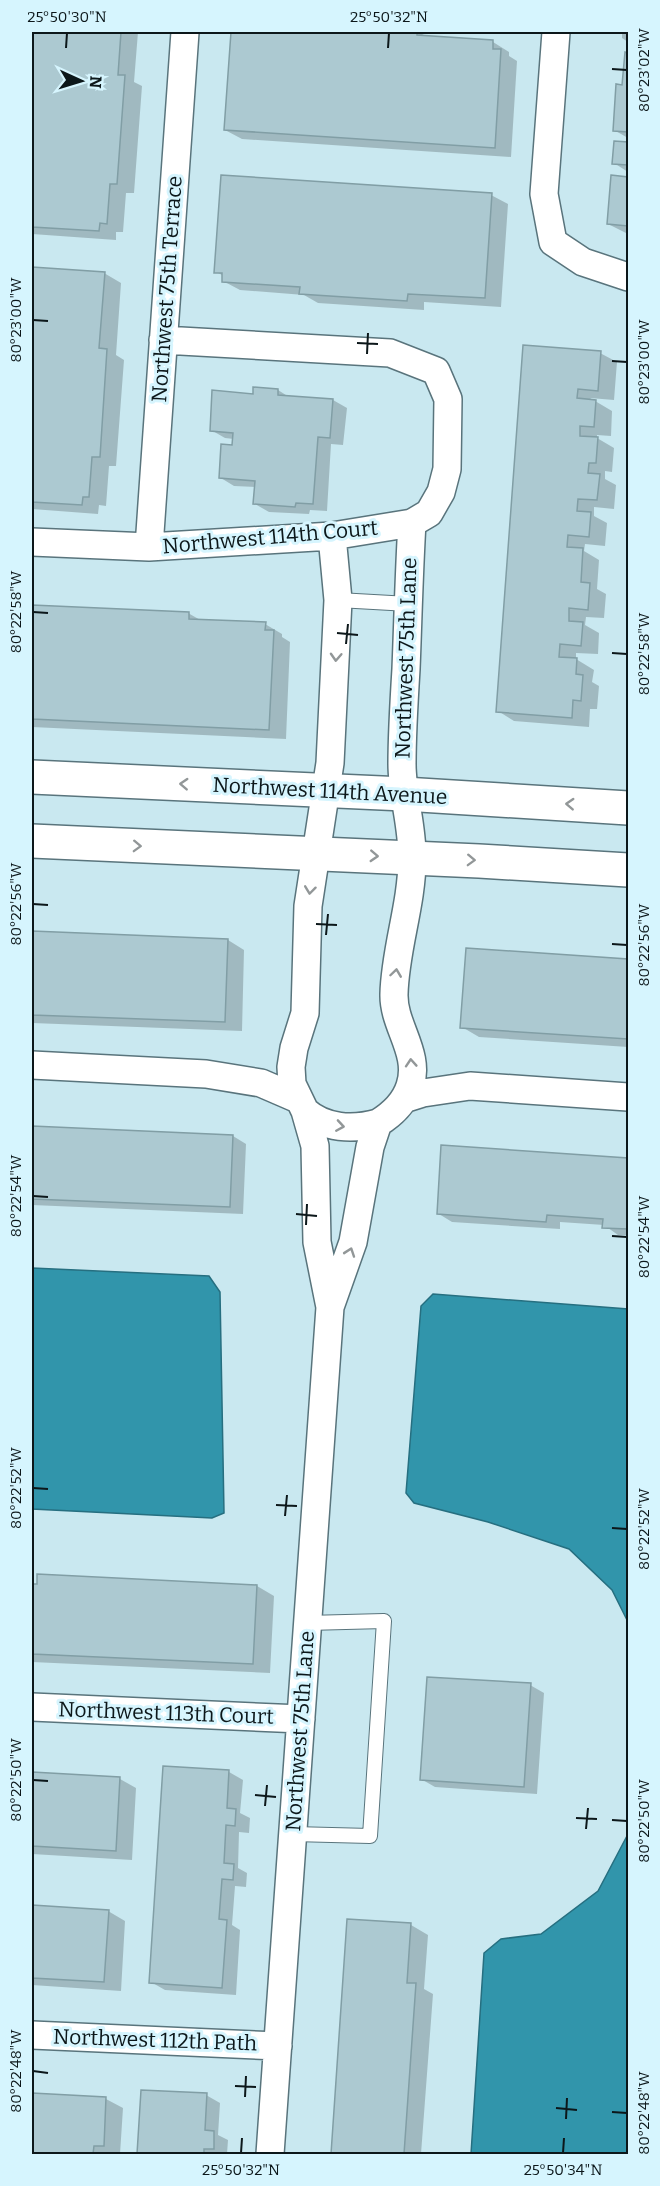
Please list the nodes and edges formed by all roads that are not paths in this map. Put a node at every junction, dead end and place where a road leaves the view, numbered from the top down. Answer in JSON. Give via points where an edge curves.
{"nodes":[{"id":1,"x":185,"y":32,"type":"edge"},
{"id":2,"x":556,"y":32,"type":"edge"},
{"id":3,"x":628,"y":277,"type":"edge"},
{"id":4,"x":163,"y":340,"type":"junction"},
{"id":5,"x":412,"y":523,"type":"junction"},
{"id":6,"x":332,"y":536,"type":"junction"},
{"id":7,"x":32,"y":542,"type":"edge"},
{"id":8,"x":149,"y":547,"type":"junction"},
{"id":9,"x":338,"y":600,"type":"junction"},
{"id":10,"x":409,"y":604,"type":"junction"},
{"id":11,"x":32,"y":777,"type":"edge"},
{"id":12,"x":327,"y":791,"type":"junction"},
{"id":13,"x":404,"y":794,"type":"junction"},
{"id":14,"x":628,"y":802,"type":"edge"},
{"id":15,"x":628,"y":808,"type":"edge"},
{"id":16,"x":32,"y":841,"type":"edge"},
{"id":17,"x":315,"y":853,"type":"junction"},
{"id":18,"x":413,"y":858,"type":"junction"},
{"id":19,"x":628,"y":870,"type":"edge"},
{"id":20,"x":32,"y":1065,"type":"edge"},
{"id":21,"x":628,"y":1097,"type":"edge"},
{"id":22,"x":404,"y":1099,"type":"junction"},
{"id":23,"x":301,"y":1105,"type":"junction"},
{"id":24,"x":378,"y":1123,"type":"junction"},
{"id":25,"x":330,"y":1307,"type":"junction"},
{"id":26,"x":307,"y":1623,"type":"junction"},
{"id":27,"x":32,"y":1707,"type":"edge"},
{"id":28,"x":301,"y":1719,"type":"junction"},
{"id":29,"x":293,"y":1834,"type":"junction"},
{"id":30,"x":32,"y":2035,"type":"edge"},
{"id":31,"x":278,"y":2046,"type":"junction"},
{"id":32,"x":270,"y":2154,"type":"edge"}],
"edges":[{"from":1,"to":4,"type":"street","name":"Northwest 75th Terrace"},
{"from":2,"to":3,"type":"street","via":[[544,194],[553,242],[583,262]]},
{"from":4,"to":5,"type":"street","via":[[390,353],[436,371],[448,399],[447,469],[441,492],[429,513]]},
{"from":4,"to":8,"type":"street","name":"Northwest 75th Terrace"},
{"from":5,"to":6,"type":"street","name":"Northwest 114th Court"},
{"from":5,"to":10,"type":"street","name":"Northwest 75th Lane"},
{"from":6,"to":8,"type":"street","name":"Northwest 114th Court"},
{"from":6,"to":9,"type":"street","name":"Northwest 75th Lane"},
{"from":7,"to":8,"type":"street","name":"Northwest 114th Court"},
{"from":9,"to":10,"type":"lane"},
{"from":9,"to":12,"type":"street","name":"Northwest 75th Lane","one_way":true},
{"from":10,"to":13,"type":"street","name":"Northwest 75th Lane"},
{"from":12,"to":11,"type":"street","name":"Northwest 114th Avenue","one_way":true},
{"from":12,"to":13,"type":"street","name":"Northwest 114th Avenue"},
{"from":12,"to":17,"type":"street","name":"Northwest 75th Lane"},
{"from":15,"to":13,"type":"street","name":"Northwest 114th Avenue","one_way":true},
{"from":13,"to":18,"type":"street","name":"Northwest 75th Lane"},
{"from":14,"to":15,"type":"street"},
{"from":16,"to":17,"type":"street","one_way":true},
{"from":17,"to":18,"type":"street","one_way":true},
{"from":17,"to":23,"type":"street","name":"Northwest 75th Lane","one_way":true,"via":[[308,906],[305,1013],[291,1067],[292,1084]]},
{"from":18,"to":19,"type":"street","one_way":true},
{"from":22,"to":18,"type":"street","name":"Northwest 75th Lane","one_way":true,"via":[[411,1086],[412,1060],[395,1012],[394,994]]},
{"from":20,"to":23,"type":"street","via":[[206,1074],[261,1083]]},
{"from":21,"to":22,"type":"street","via":[[470,1086]]},
{"from":22,"to":24,"type":"street","name":"Northwest 75th Lane"},
{"from":23,"to":24,"type":"street","one_way":true,"via":[[314,1119],[346,1128]]},
{"from":23,"to":25,"type":"street","name":"Northwest 75th Lane","via":[[315,1146],[317,1242]]},
{"from":25,"to":24,"type":"street","name":"Northwest 75th Lane","one_way":true,"via":[[353,1242]]},
{"from":25,"to":26,"type":"street","name":"Northwest 75th Lane"},
{"from":26,"to":28,"type":"street","name":"Northwest 75th Lane"},
{"from":26,"to":29,"type":"lane","via":[[384,1621],[370,1836]]},
{"from":27,"to":28,"type":"street","name":"Northwest 113th Court"},
{"from":28,"to":29,"type":"street","name":"Northwest 75th Lane"},
{"from":29,"to":31,"type":"street","name":"Northwest 75th Lane"},
{"from":30,"to":31,"type":"street","name":"Northwest 112th Path"},
{"from":31,"to":32,"type":"street","name":"Northwest 75th Lane"}]}
